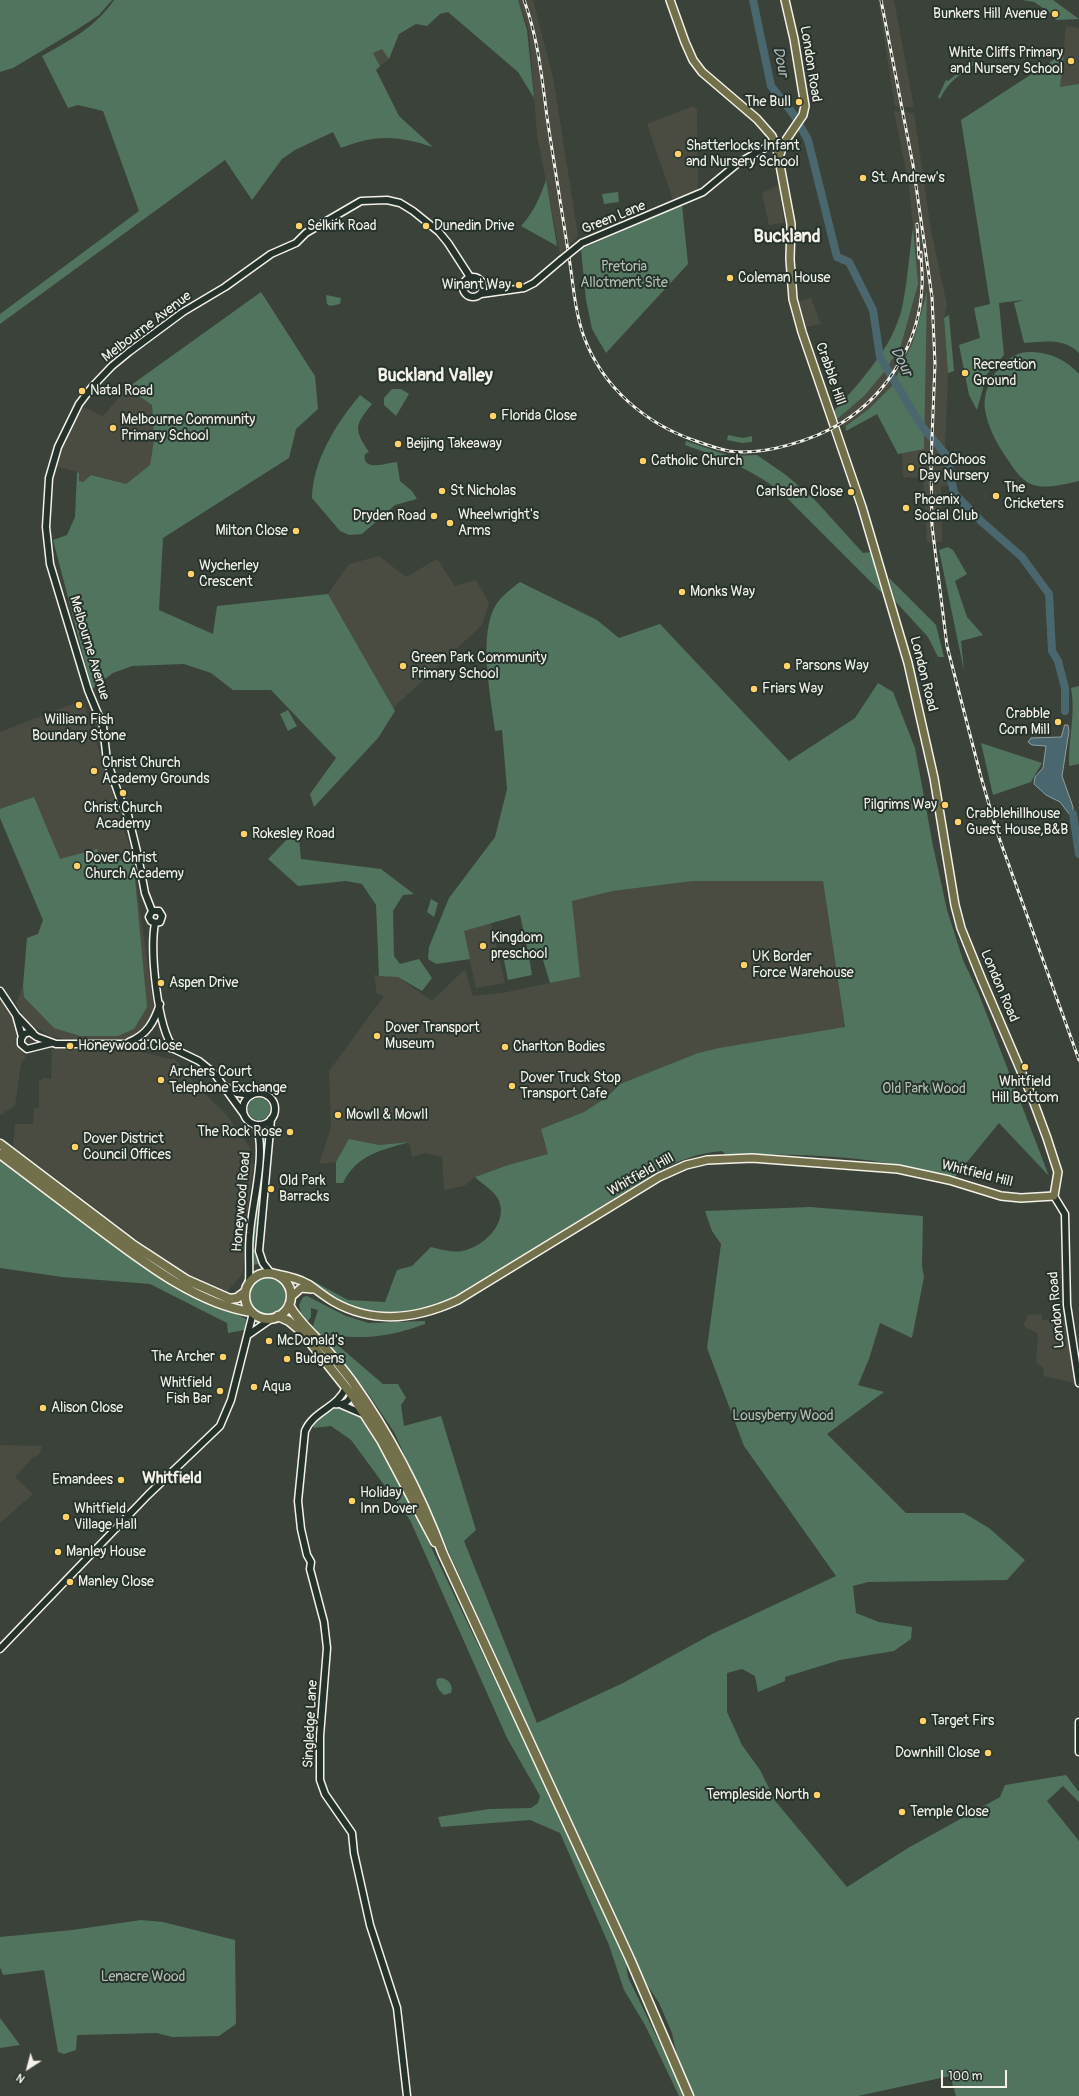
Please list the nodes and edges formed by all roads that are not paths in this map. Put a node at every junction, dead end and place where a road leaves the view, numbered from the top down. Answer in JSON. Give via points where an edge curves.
{"nodes":[{"id":1,"x":670,"y":0,"type":"edge"},
{"id":2,"x":785,"y":0,"type":"edge"},
{"id":3,"x":792,"y":129,"type":"junction"},
{"id":4,"x":774,"y":142,"type":"junction"},
{"id":5,"x":779,"y":157,"type":"junction"},
{"id":6,"x":470,"y":277,"type":"junction"},
{"id":7,"x":484,"y":287,"type":"junction"},
{"id":8,"x":496,"y":292,"type":"junction"},
{"id":9,"x":481,"y":294,"type":"junction"},
{"id":10,"x":888,"y":594,"type":"joint"},
{"id":11,"x":152,"y":911,"type":"junction"},
{"id":12,"x":155,"y":923,"type":"junction"},
{"id":13,"x":0,"y":991,"type":"edge"},
{"id":14,"x":160,"y":1004,"type":"junction"},
{"id":15,"x":16,"y":1015,"type":"junction"},
{"id":16,"x":35,"y":1035,"type":"junction"},
{"id":17,"x":22,"y":1037,"type":"junction"},
{"id":18,"x":51,"y":1043,"type":"junction"},
{"id":19,"x":126,"y":1043,"type":"junction"},
{"id":20,"x":36,"y":1046,"type":"junction"},
{"id":21,"x":174,"y":1049,"type":"junction"},
{"id":22,"x":224,"y":1085,"type":"junction"},
{"id":23,"x":251,"y":1095,"type":"junction"},
{"id":24,"x":243,"y":1113,"type":"junction"},
{"id":25,"x":271,"y":1119,"type":"junction"},
{"id":26,"x":256,"y":1125,"type":"junction"},
{"id":27,"x":0,"y":1144,"type":"edge"},
{"id":28,"x":0,"y":1154,"type":"edge"},
{"id":29,"x":1054,"y":1196,"type":"junction"},
{"id":30,"x":273,"y":1273,"type":"junction"},
{"id":31,"x":249,"y":1283,"type":"junction"},
{"id":32,"x":318,"y":1291,"type":"junction"},
{"id":33,"x":245,"y":1292,"type":"junction"},
{"id":34,"x":290,"y":1301,"type":"junction"},
{"id":35,"x":226,"y":1302,"type":"junction"},
{"id":36,"x":252,"y":1312,"type":"junction"},
{"id":37,"x":275,"y":1318,"type":"junction"},
{"id":38,"x":248,"y":1335,"type":"junction"},
{"id":39,"x":1078,"y":1374,"type":"edge"},
{"id":40,"x":1079,"y":1382,"type":"edge"},
{"id":41,"x":348,"y":1383,"type":"junction"},
{"id":42,"x":352,"y":1395,"type":"junction"},
{"id":43,"x":334,"y":1404,"type":"junction"},
{"id":44,"x":342,"y":1404,"type":"junction"},
{"id":45,"x":366,"y":1416,"type":"junction"},
{"id":46,"x":443,"y":1554,"type":"junction"},
{"id":47,"x":0,"y":1649,"type":"edge"},
{"id":48,"x":1079,"y":1722,"type":"edge"},
{"id":49,"x":1079,"y":1752,"type":"edge"},
{"id":50,"x":407,"y":2096,"type":"edge"},
{"id":51,"x":689,"y":2096,"type":"edge"}],
"edges":[{"from":1,"to":4,"type":"main road","name":"Crabble Hill","via":[[693,60],[702,72],[754,116]]},
{"from":2,"to":3,"type":"main road","name":"London Road","via":[[805,106],[801,119]]},
{"from":3,"to":4,"type":"main road","name":"London Road"},
{"from":3,"to":5,"type":"main road","name":"London Road"},
{"from":4,"to":5,"type":"main road","name":"Crabble Hill"},
{"from":4,"to":8,"type":"street","name":"Green Lane","bridge":true,"via":[[737,164],[704,192],[582,243],[534,283],[524,288]]},
{"from":5,"to":10,"type":"main road","name":"Crabble Hill","via":[[791,224],[793,299]]},
{"from":6,"to":7,"type":"street","via":[[479,278]]},
{"from":6,"to":9,"type":"street","via":[[463,284],[465,293],[472,298]]},
{"from":6,"to":11,"type":"street","name":"Melbourne Avenue","via":[[451,246],[413,211],[400,203],[387,200],[361,201],[306,233],[296,242],[271,254],[225,287],[183,312],[112,366],[79,404],[61,441],[49,478],[46,527],[50,564],[88,690],[103,726],[106,754],[120,801],[128,815],[145,893]]},
{"from":7,"to":8,"type":"street"},
{"from":7,"to":9,"type":"street"},
{"from":8,"to":9,"type":"street","name":"Green Lane"},
{"from":10,"to":29,"type":"main road","name":"London Road","via":[[908,663],[934,778],[955,905],[968,948],[1047,1138],[1058,1172]]},
{"from":11,"to":12,"type":"street","name":"Melbourne Avenue","via":[[149,917]]},
{"from":11,"to":12,"type":"street","name":"Melbourne Avenue","via":[[159,911],[162,916],[160,922]]},
{"from":12,"to":14,"type":"street","name":"Melbourne Avenue","via":[[152,948]]},
{"from":13,"to":15,"type":"street"},
{"from":14,"to":19,"type":"street","via":[[149,1028],[139,1038]]},
{"from":14,"to":21,"type":"street","name":"Melbourne Avenue","via":[[168,1040]]},
{"from":15,"to":16,"type":"street"},
{"from":15,"to":17,"type":"street"},
{"from":16,"to":17,"type":"street","via":[[26,1033]]},
{"from":16,"to":18,"type":"street"},
{"from":16,"to":20,"type":"street"},
{"from":17,"to":20,"type":"street","via":[[21,1044],[25,1048]]},
{"from":18,"to":19,"type":"street"},
{"from":18,"to":20,"type":"street"},
{"from":19,"to":21,"type":"street","via":[[154,1044]]},
{"from":21,"to":22,"type":"street","via":[[207,1067]]},
{"from":22,"to":23,"type":"street","via":[[237,1093]]},
{"from":22,"to":24,"type":"street"},
{"from":23,"to":24,"type":"street","via":[[243,1105]]},
{"from":23,"to":25,"type":"street","via":[[264,1094],[271,1099],[275,1107]]},
{"from":24,"to":26,"type":"street","via":[[248,1121]]},
{"from":25,"to":26,"type":"street","via":[[264,1124]]},
{"from":25,"to":30,"type":"street","name":"Honeywood Road","via":[[259,1251],[263,1263]]},
{"from":26,"to":31,"type":"street","name":"Honeywood Road","via":[[260,1140],[250,1232]]},
{"from":27,"to":35,"type":"highway","via":[[132,1244]]},
{"from":28,"to":35,"type":"highway","via":[[127,1250],[184,1286]]},
{"from":29,"to":32,"type":"main road","name":"Whitfield Hill","via":[[1001,1196],[949,1180],[898,1169],[752,1158],[707,1160],[686,1165],[659,1177],[465,1296],[431,1311],[399,1317],[371,1315],[348,1310]]},
{"from":29,"to":39,"type":"street","name":"London Road","via":[[1065,1214],[1067,1305]]},
{"from":30,"to":31,"type":"highway","via":[[258,1275]]},
{"from":30,"to":32,"type":"main road","name":"Whitfield Hill","via":[[298,1280]]},
{"from":30,"to":34,"type":"highway","via":[[288,1283]]},
{"from":31,"to":33,"type":"highway"},
{"from":32,"to":34,"type":"main road","name":"Whitfield Hill","via":[[301,1288]]},
{"from":33,"to":35,"type":"highway"},
{"from":33,"to":36,"type":"highway","via":[[246,1302]]},
{"from":34,"to":37,"type":"highway"},
{"from":34,"to":41,"type":"highway","via":[[298,1318],[322,1344]]},
{"from":35,"to":36,"type":"highway"},
{"from":36,"to":37,"type":"highway","via":[[261,1318]]},
{"from":36,"to":38,"type":"street"},
{"from":37,"to":38,"type":"street"},
{"from":37,"to":41,"type":"highway","via":[[290,1321]]},
{"from":38,"to":47,"type":"street","via":[[228,1412],[217,1430],[148,1495]]},
{"from":39,"to":40,"type":"street","name":"London Road"},
{"from":41,"to":42,"type":"highway"},
{"from":41,"to":43,"type":"street","name":"Singledge Lane"},
{"from":41,"to":46,"type":"highway","via":[[377,1419],[404,1467]]},
{"from":42,"to":44,"type":"street"},
{"from":42,"to":45,"type":"highway"},
{"from":43,"to":44,"type":"street"},
{"from":43,"to":50,"type":"street","name":"Singledge Lane","via":[[313,1418],[306,1432],[298,1501],[301,1529],[311,1562],[310,1569],[324,1622],[327,1648],[320,1736],[320,1780],[325,1794],[352,1833],[370,1925],[397,2008]]},
{"from":44,"to":45,"type":"street"},
{"from":45,"to":46,"type":"highway","via":[[399,1472],[427,1530]]},
{"from":46,"to":51,"type":"highway","via":[[627,1952]]},
{"from":48,"to":49,"type":"street"}]}
